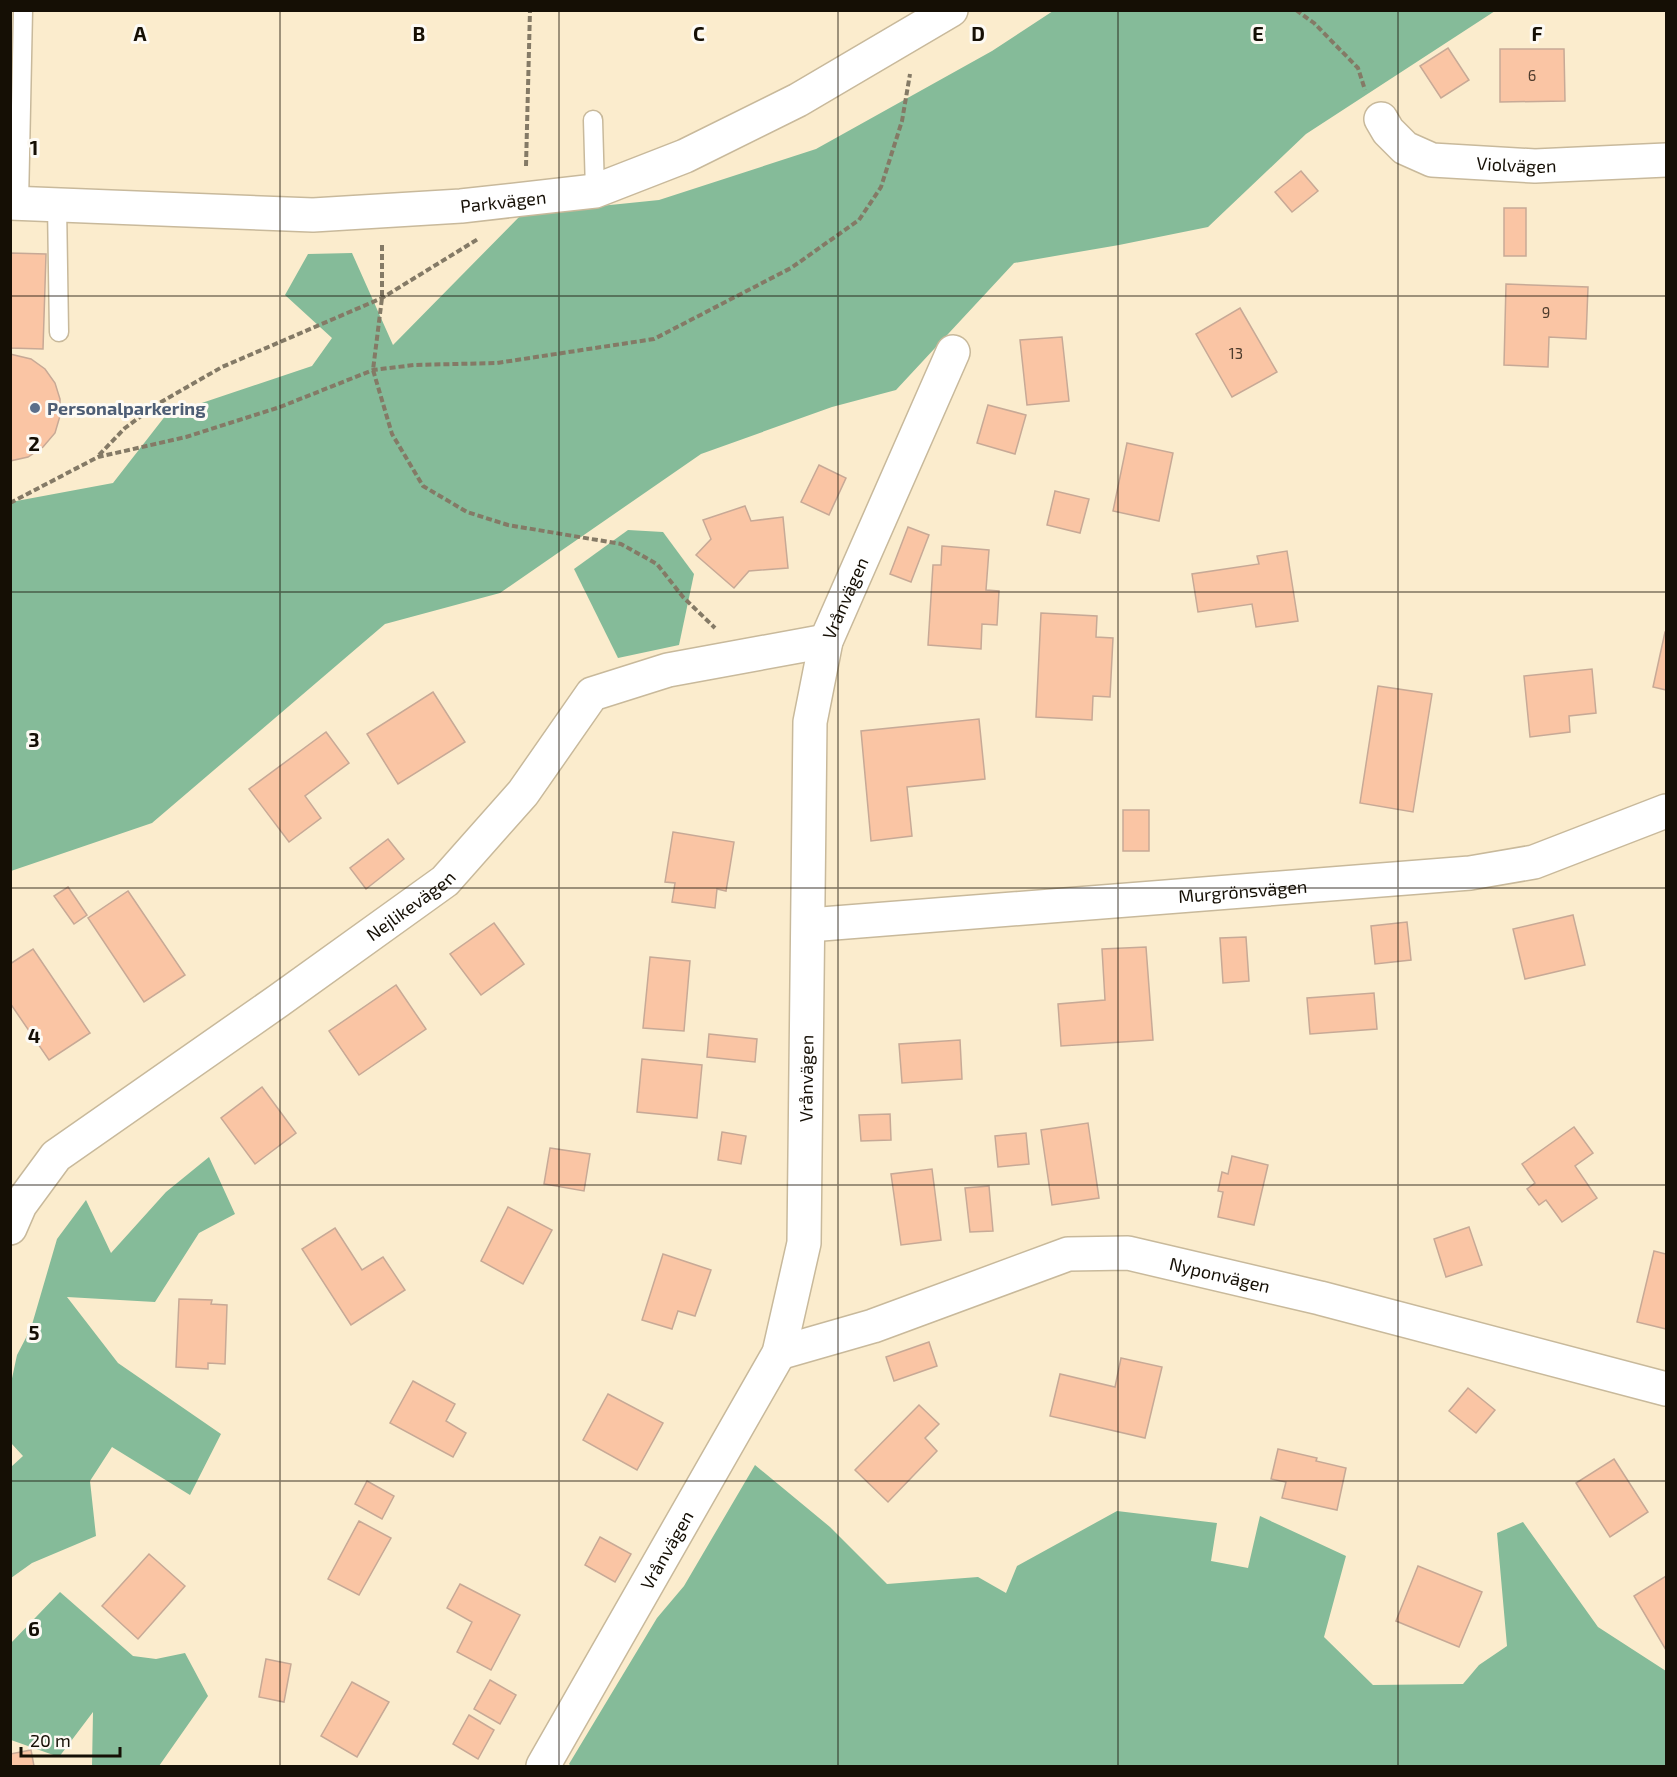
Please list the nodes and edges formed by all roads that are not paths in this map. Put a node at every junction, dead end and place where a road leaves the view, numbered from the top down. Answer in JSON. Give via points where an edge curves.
{"nodes":[{"id":1,"x":23,"y":10,"type":"edge"},
{"id":2,"x":951,"y":10,"type":"edge"},
{"id":3,"x":1381,"y":119,"type":"road end"},
{"id":4,"x":593,"y":120,"type":"dead end"},
{"id":5,"x":1666,"y":160,"type":"edge"},
{"id":6,"x":595,"y":190,"type":"junction"},
{"id":7,"x":15,"y":203,"type":"edge"},
{"id":8,"x":57,"y":204,"type":"junction"},
{"id":9,"x":59,"y":332,"type":"dead end"},
{"id":10,"x":953,"y":352,"type":"dead end"},
{"id":11,"x":826,"y":641,"type":"junction"},
{"id":12,"x":1666,"y":811,"type":"edge"},
{"id":13,"x":809,"y":925,"type":"junction"},
{"id":14,"x":10,"y":1228,"type":"edge"},
{"id":15,"x":779,"y":1353,"type":"junction"},
{"id":16,"x":1666,"y":1389,"type":"edge"},
{"id":17,"x":543,"y":1767,"type":"edge"}],
"edges":[{"from":1,"to":7,"type":"lane"},
{"from":2,"to":6,"type":"street","name":"Parkvägen","via":[[798,100],[685,156]]},
{"from":3,"to":5,"type":"street","name":"Violvägen","via":[[1405,148],[1432,160],[1535,166]]},
{"from":4,"to":6,"type":"lane"},
{"from":6,"to":8,"type":"street","name":"Parkvägen","via":[[313,215]]},
{"from":7,"to":8,"type":"street","name":"Parkvägen"},
{"from":8,"to":9,"type":"lane"},
{"from":10,"to":11,"type":"street","name":"Vrånvägen"},
{"from":11,"to":13,"type":"street","name":"Vrånvägen","via":[[810,722]]},
{"from":11,"to":14,"type":"street","name":"Nejlikevägen","via":[[668,670],[592,694],[523,793],[445,881],[56,1156],[20,1205]]},
{"from":12,"to":13,"type":"street","name":"Murgrönsvägen","via":[[1534,862],[1470,873]]},
{"from":13,"to":15,"type":"street","name":"Vrånvägen","via":[[804,1243]]},
{"from":15,"to":16,"type":"street","name":"Nyponvägen","via":[[873,1326],[1068,1254],[1128,1253],[1320,1298]]},
{"from":15,"to":17,"type":"street","name":"Vrånvägen"}]}
